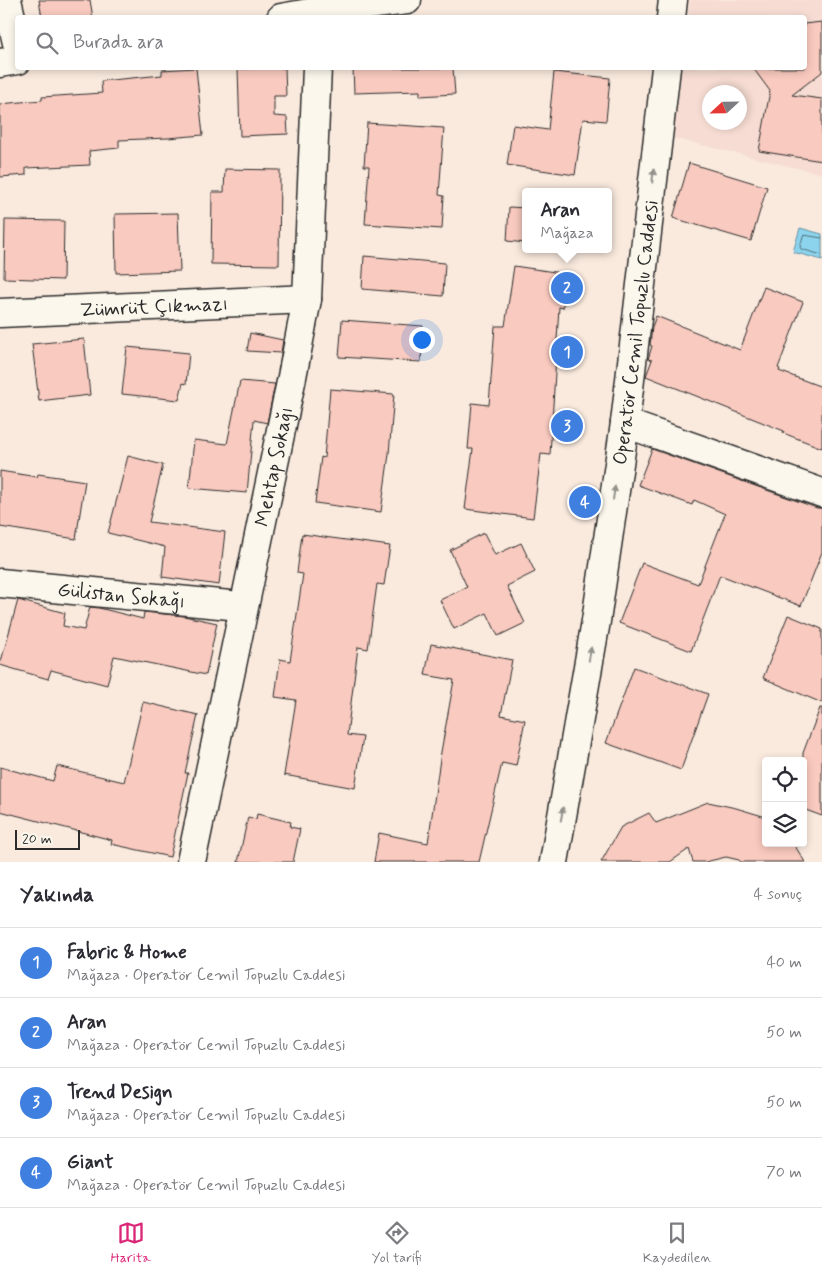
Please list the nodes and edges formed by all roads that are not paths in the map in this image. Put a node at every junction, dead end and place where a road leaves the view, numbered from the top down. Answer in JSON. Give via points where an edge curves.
{"nodes":[{"id":1,"x":7,"y":0,"type":"edge"},
{"id":2,"x":407,"y":0,"type":"edge"},
{"id":3,"x":673,"y":0,"type":"edge"},
{"id":4,"x":319,"y":10,"type":"edge"},
{"id":5,"x":295,"y":15,"type":"edge"},
{"id":6,"x":671,"y":15,"type":"edge"},
{"id":7,"x":15,"y":35,"type":"edge"},
{"id":8,"x":15,"y":60,"type":"edge"},
{"id":9,"x":0,"y":63,"type":"edge"},
{"id":10,"x":317,"y":70,"type":"edge"},
{"id":11,"x":666,"y":70,"type":"edge"},
{"id":12,"x":307,"y":299,"type":"junction"},
{"id":13,"x":0,"y":313,"type":"edge"},
{"id":14,"x":625,"y":423,"type":"junction"},
{"id":15,"x":822,"y":493,"type":"edge"},
{"id":16,"x":0,"y":583,"type":"edge"},
{"id":17,"x":244,"y":608,"type":"junction"},
{"id":18,"x":191,"y":862,"type":"edge"},
{"id":19,"x":554,"y":862,"type":"edge"}],
"edges":[{"from":1,"to":7,"type":"street"},
{"from":2,"to":4,"type":"street"},
{"from":3,"to":6,"type":"street"},
{"from":4,"to":5,"type":"street"},
{"from":8,"to":9,"type":"street"},
{"from":10,"to":12,"type":"street","name":"Mehtap Sokağı"},
{"from":14,"to":11,"type":"street","name":"Operatör Cemil Topuzlu Caddesi","one_way":true},
{"from":12,"to":13,"type":"street","name":"Zümrüt Çıkmazı"},
{"from":12,"to":17,"type":"street","name":"Mehtap Sokağı"},
{"from":14,"to":15,"type":"street"},
{"from":19,"to":14,"type":"street","name":"Operatör Cemil Topuzlu Caddesi","one_way":true,"via":[[596,621]]},
{"from":16,"to":17,"type":"street","name":"Gülistan Sokağı"},
{"from":17,"to":18,"type":"street","name":"Mehtap Sokağı"}]}
